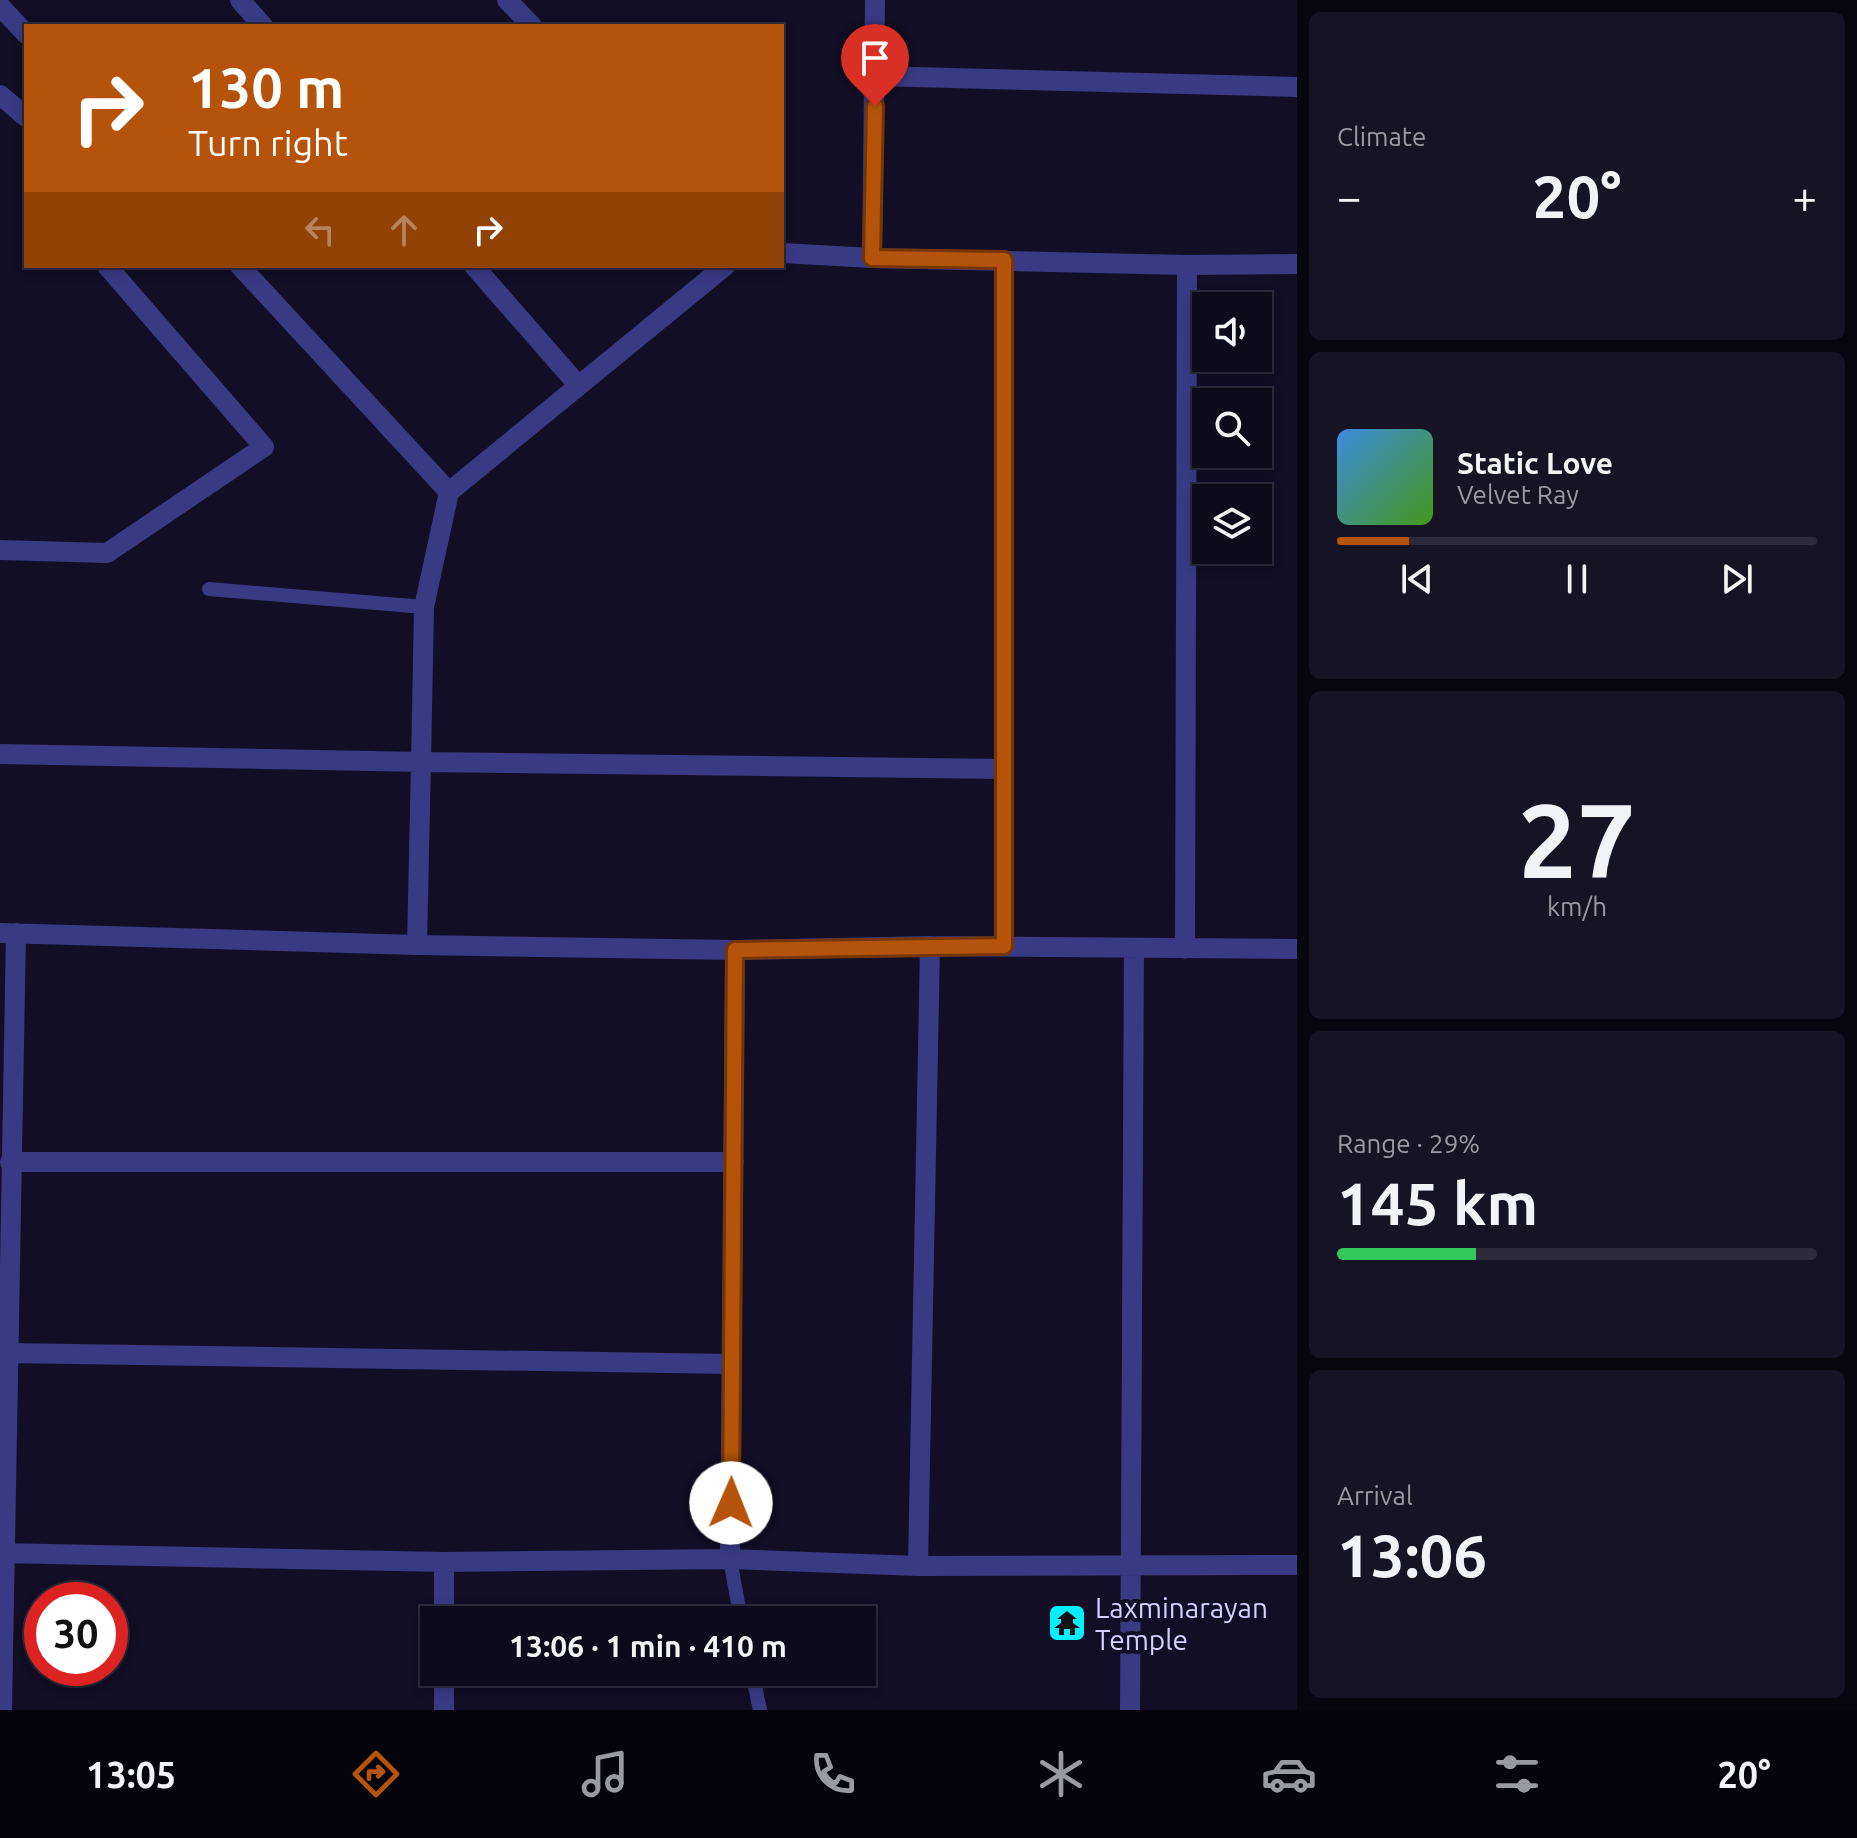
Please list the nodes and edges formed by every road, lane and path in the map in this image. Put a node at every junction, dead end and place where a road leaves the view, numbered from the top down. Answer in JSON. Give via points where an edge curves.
{"nodes":[{"id":1,"x":240,"y":0,"type":"edge"},
{"id":2,"x":507,"y":0,"type":"edge"},
{"id":3,"x":875,"y":0,"type":"edge"},
{"id":4,"x":0,"y":6,"type":"edge"},
{"id":5,"x":261,"y":24,"type":"edge"},
{"id":6,"x":530,"y":24,"type":"edge"},
{"id":7,"x":24,"y":32,"type":"edge"},
{"id":8,"x":875,"y":76,"type":"junction"},
{"id":9,"x":1297,"y":87,"type":"edge"},
{"id":10,"x":0,"y":95,"type":"edge"},
{"id":11,"x":24,"y":115,"type":"edge"},
{"id":12,"x":784,"y":253,"type":"edge"},
{"id":13,"x":872,"y":258,"type":"junction"},
{"id":14,"x":1004,"y":260,"type":"junction"},
{"id":15,"x":1297,"y":264,"type":"edge"},
{"id":16,"x":1187,"y":265,"type":"junction"},
{"id":17,"x":109,"y":268,"type":"edge"},
{"id":18,"x":242,"y":268,"type":"edge"},
{"id":19,"x":476,"y":268,"type":"edge"},
{"id":20,"x":723,"y":268,"type":"edge"},
{"id":21,"x":578,"y":385,"type":"junction"},
{"id":22,"x":449,"y":492,"type":"junction"},
{"id":23,"x":0,"y":550,"type":"edge"},
{"id":24,"x":209,"y":589,"type":"dead end"},
{"id":25,"x":424,"y":607,"type":"junction"},
{"id":26,"x":0,"y":754,"type":"edge"},
{"id":27,"x":421,"y":762,"type":"junction"},
{"id":28,"x":1004,"y":769,"type":"junction"},
{"id":29,"x":8,"y":933,"type":"edge"},
{"id":30,"x":417,"y":945,"type":"junction"},
{"id":31,"x":930,"y":946,"type":"junction"},
{"id":32,"x":1004,"y":946,"type":"junction"},
{"id":33,"x":1134,"y":948,"type":"junction"},
{"id":34,"x":1185,"y":949,"type":"junction"},
{"id":35,"x":1297,"y":949,"type":"edge"},
{"id":36,"x":735,"y":950,"type":"junction"},
{"id":37,"x":10,"y":1162,"type":"junction"},
{"id":38,"x":734,"y":1162,"type":"junction"},
{"id":39,"x":7,"y":1353,"type":"junction"},
{"id":40,"x":732,"y":1364,"type":"junction"},
{"id":41,"x":3,"y":1553,"type":"edge"},
{"id":42,"x":730,"y":1559,"type":"junction"},
{"id":43,"x":444,"y":1562,"type":"junction"},
{"id":44,"x":1297,"y":1565,"type":"edge"},
{"id":45,"x":918,"y":1566,"type":"junction"},
{"id":46,"x":1132,"y":1568,"type":"junction"},
{"id":47,"x":444,"y":1606,"type":"edge"},
{"id":48,"x":738,"y":1606,"type":"edge"},
{"id":49,"x":444,"y":1686,"type":"edge"},
{"id":50,"x":755,"y":1686,"type":"edge"},
{"id":51,"x":2,"y":1710,"type":"edge"},
{"id":52,"x":444,"y":1710,"type":"edge"},
{"id":53,"x":760,"y":1710,"type":"edge"},
{"id":54,"x":1130,"y":1710,"type":"edge"}],
"edges":[{"from":1,"to":5,"type":"street"},
{"from":2,"to":6,"type":"street"},
{"from":3,"to":8,"type":"street"},
{"from":4,"to":7,"type":"street"},
{"from":8,"to":9,"type":"street"},
{"from":8,"to":13,"type":"street"},
{"from":10,"to":11,"type":"street"},
{"from":12,"to":13,"type":"street"},
{"from":13,"to":14,"type":"street"},
{"from":14,"to":16,"type":"street"},
{"from":14,"to":28,"type":"street"},
{"from":15,"to":16,"type":"street"},
{"from":16,"to":34,"type":"street"},
{"from":17,"to":23,"type":"street","via":[[264,447],[107,553]]},
{"from":18,"to":22,"type":"street"},
{"from":19,"to":21,"type":"street"},
{"from":20,"to":21,"type":"street"},
{"from":21,"to":22,"type":"street"},
{"from":22,"to":25,"type":"street"},
{"from":24,"to":25,"type":"lane"},
{"from":25,"to":27,"type":"street"},
{"from":26,"to":27,"type":"street"},
{"from":27,"to":28,"type":"street"},
{"from":27,"to":30,"type":"street"},
{"from":28,"to":32,"type":"street"},
{"from":29,"to":30,"type":"street"},
{"from":29,"to":37,"type":"street"},
{"from":30,"to":36,"type":"street"},
{"from":31,"to":32,"type":"street"},
{"from":31,"to":36,"type":"street"},
{"from":31,"to":45,"type":"street"},
{"from":32,"to":33,"type":"street"},
{"from":33,"to":34,"type":"street"},
{"from":33,"to":46,"type":"street"},
{"from":34,"to":35,"type":"street"},
{"from":36,"to":38,"type":"street"},
{"from":37,"to":38,"type":"street"},
{"from":37,"to":39,"type":"street"},
{"from":38,"to":40,"type":"street"},
{"from":39,"to":40,"type":"street"},
{"from":39,"to":41,"type":"street"},
{"from":40,"to":42,"type":"street"},
{"from":41,"to":43,"type":"street"},
{"from":41,"to":51,"type":"street"},
{"from":42,"to":43,"type":"street"},
{"from":42,"to":45,"type":"street"},
{"from":42,"to":48,"type":"lane"},
{"from":43,"to":47,"type":"street"},
{"from":44,"to":46,"type":"street"},
{"from":45,"to":46,"type":"street"},
{"from":46,"to":54,"type":"street"},
{"from":49,"to":52,"type":"street"},
{"from":50,"to":53,"type":"lane"}]}
